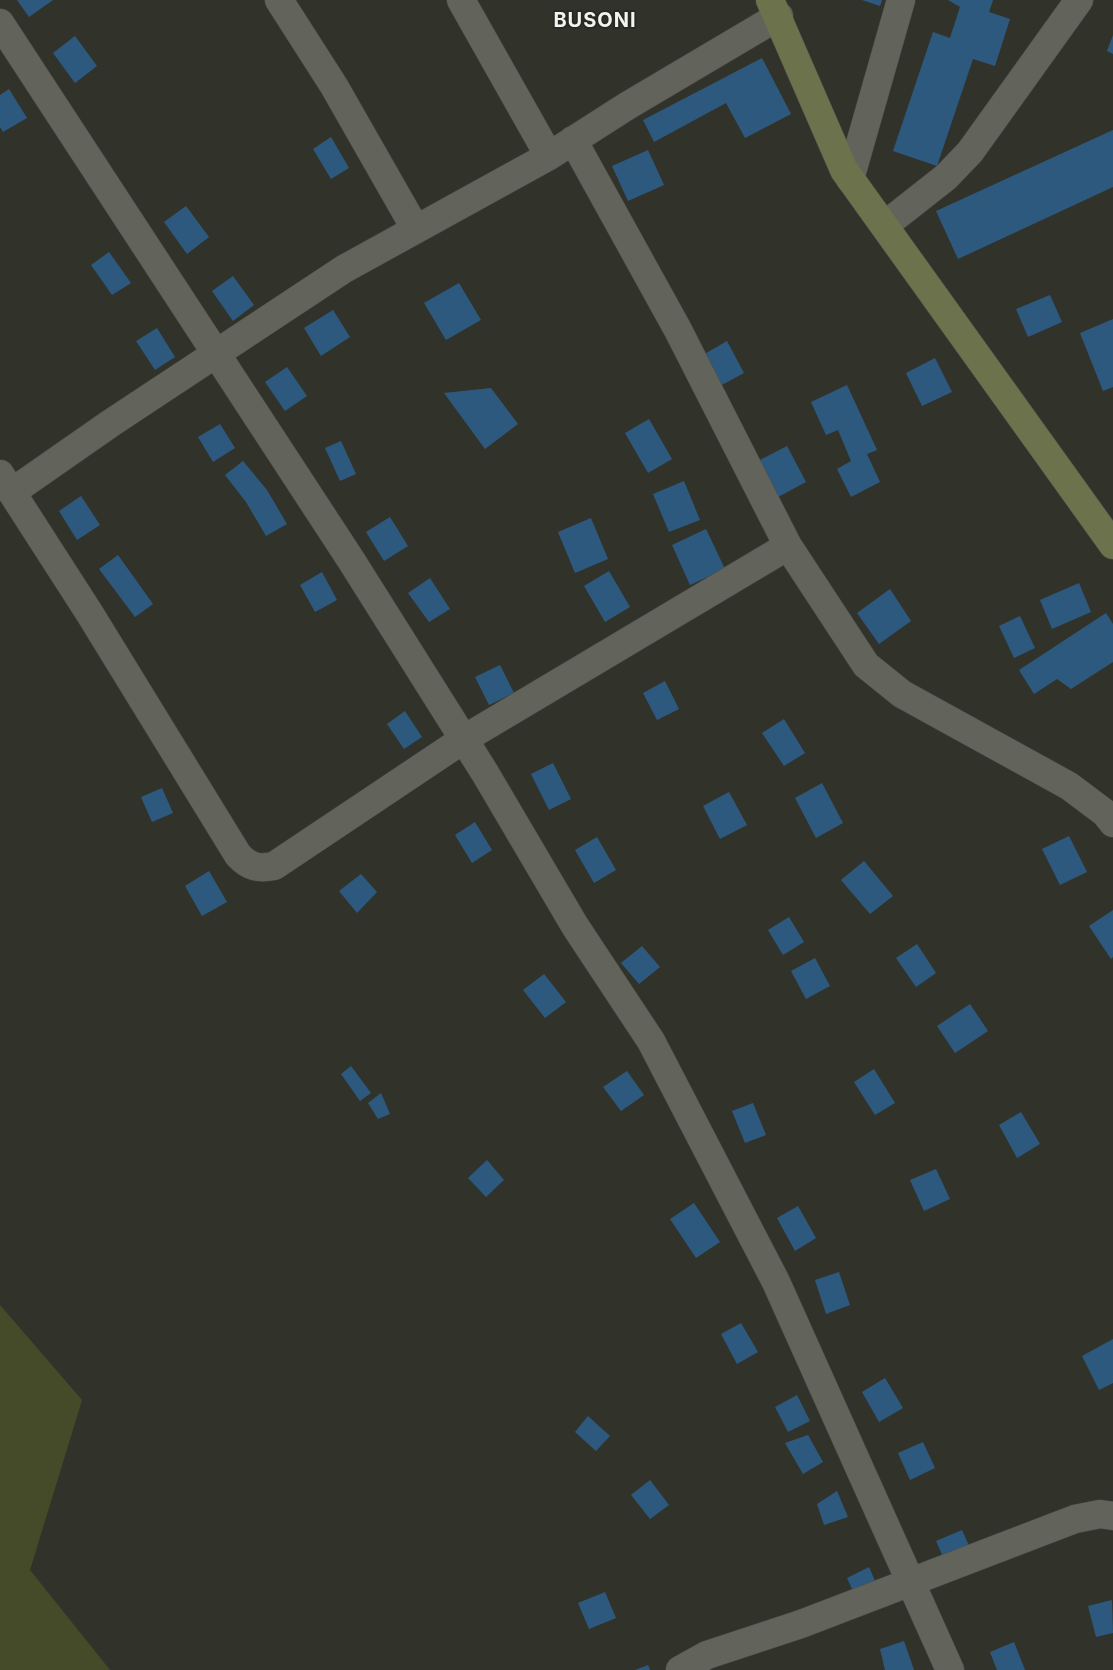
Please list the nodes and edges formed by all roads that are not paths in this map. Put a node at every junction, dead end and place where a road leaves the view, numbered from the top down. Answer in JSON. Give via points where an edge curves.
{"nodes":[{"id":1,"x":279,"y":0,"type":"edge"},
{"id":2,"x":461,"y":0,"type":"edge"},
{"id":3,"x":901,"y":0,"type":"edge"},
{"id":4,"x":1078,"y":0,"type":"edge"},
{"id":5,"x":775,"y":8,"type":"edge"},
{"id":6,"x":0,"y":23,"type":"edge"},
{"id":7,"x":573,"y":140,"type":"junction"},
{"id":8,"x":549,"y":156,"type":"junction"},
{"id":9,"x":850,"y":179,"type":"junction"},
{"id":10,"x":885,"y":225,"type":"junction"},
{"id":11,"x":415,"y":228,"type":"junction"},
{"id":12,"x":217,"y":353,"type":"junction"},
{"id":13,"x":6,"y":483,"type":"edge"},
{"id":14,"x":1113,"y":545,"type":"edge"},
{"id":15,"x":788,"y":546,"type":"junction"},
{"id":16,"x":464,"y":739,"type":"junction"},
{"id":17,"x":1113,"y":823,"type":"edge"},
{"id":18,"x":1113,"y":1516,"type":"edge"},
{"id":19,"x":911,"y":1583,"type":"junction"},
{"id":20,"x":680,"y":1670,"type":"edge"},
{"id":21,"x":950,"y":1670,"type":"edge"}],
"edges":[{"from":1,"to":11,"type":"street","via":[[334,86]]},
{"from":2,"to":8,"type":"street"},
{"from":3,"to":9,"type":"street"},
{"from":4,"to":10,"type":"street","via":[[970,152],[946,177]]},
{"from":5,"to":7,"type":"street"},
{"from":5,"to":9,"type":"street","via":[[840,164]]},
{"from":6,"to":12,"type":"street"},
{"from":7,"to":8,"type":"street"},
{"from":7,"to":15,"type":"street","via":[[678,330]]},
{"from":8,"to":11,"type":"street"},
{"from":9,"to":10,"type":"street"},
{"from":10,"to":14,"type":"street"},
{"from":11,"to":12,"type":"street","via":[[344,269]]},
{"from":12,"to":13,"type":"street"},
{"from":12,"to":16,"type":"street"},
{"from":13,"to":16,"type":"street","via":[[238,855],[247,864],[260,868],[274,866]]},
{"from":15,"to":16,"type":"street"},
{"from":15,"to":17,"type":"street","via":[[866,665],[902,694],[1069,786],[1105,813]]},
{"from":16,"to":19,"type":"street","via":[[575,926],[651,1041],[776,1282]]},
{"from":18,"to":19,"type":"street","via":[[1100,1514],[1075,1519]]},
{"from":19,"to":20,"type":"street","via":[[707,1655]]},
{"from":19,"to":21,"type":"street"}]}
